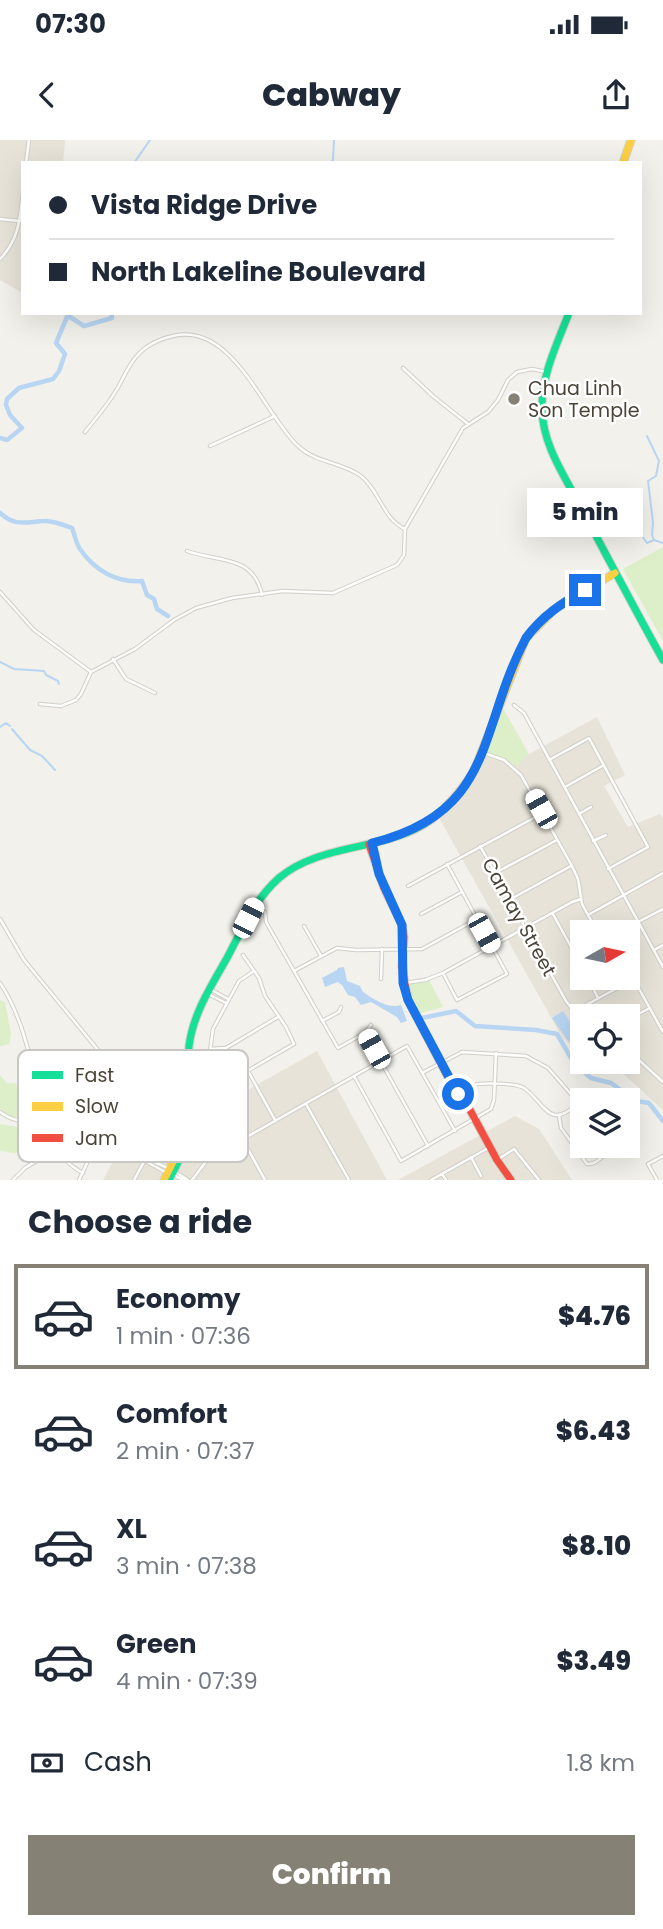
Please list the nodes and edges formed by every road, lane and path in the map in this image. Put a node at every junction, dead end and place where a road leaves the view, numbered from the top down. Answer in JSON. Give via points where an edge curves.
{"nodes":[{"id":1,"x":29,"y":140,"type":"edge"},
{"id":2,"x":631,"y":140,"type":"edge"},
{"id":3,"x":26,"y":161,"type":"edge"},
{"id":4,"x":624,"y":161,"type":"edge"},
{"id":5,"x":21,"y":212,"type":"edge"},
{"id":6,"x":0,"y":219,"type":"edge"},
{"id":7,"x":20,"y":221,"type":"junction"},
{"id":8,"x":0,"y":258,"type":"edge"},
{"id":9,"x":568,"y":315,"type":"edge"},
{"id":10,"x":403,"y":368,"type":"dead end"},
{"id":11,"x":547,"y":372,"type":"junction"},
{"id":12,"x":275,"y":416,"type":"junction"},
{"id":13,"x":467,"y":423,"type":"junction"},
{"id":14,"x":85,"y":432,"type":"dead end"},
{"id":15,"x":210,"y":446,"type":"dead end"},
{"id":16,"x":405,"y":529,"type":"junction"},
{"id":17,"x":187,"y":551,"type":"dead end"},
{"id":18,"x":615,"y":573,"type":"junction"},
{"id":19,"x":0,"y":592,"type":"edge"},
{"id":20,"x":262,"y":595,"type":"junction"},
{"id":21,"x":113,"y":659,"type":"junction"},
{"id":22,"x":663,"y":660,"type":"edge"},
{"id":23,"x":91,"y":672,"type":"junction"},
{"id":24,"x":155,"y":693,"type":"dead end"},
{"id":25,"x":40,"y":704,"type":"dead end"},
{"id":26,"x":514,"y":705,"type":"dead end"},
{"id":27,"x":483,"y":752,"type":"junction"},
{"id":28,"x":549,"y":760,"type":"junction"},
{"id":29,"x":604,"y":765,"type":"junction"},
{"id":30,"x":565,"y":787,"type":"junction"},
{"id":31,"x":591,"y":807,"type":"dead end"},
{"id":32,"x":542,"y":813,"type":"junction"},
{"id":33,"x":579,"y":814,"type":"junction"},
{"id":34,"x":606,"y":835,"type":"dead end"},
{"id":35,"x":557,"y":840,"type":"junction"},
{"id":36,"x":593,"y":841,"type":"junction"},
{"id":37,"x":371,"y":844,"type":"junction"},
{"id":38,"x":480,"y":846,"type":"junction"},
{"id":39,"x":447,"y":864,"type":"junction"},
{"id":40,"x":572,"y":866,"type":"junction"},
{"id":41,"x":608,"y":869,"type":"junction"},
{"id":42,"x":495,"y":873,"type":"junction"},
{"id":43,"x":663,"y":873,"type":"edge"},
{"id":44,"x":408,"y":886,"type":"dead end"},
{"id":45,"x":462,"y":892,"type":"junction"},
{"id":46,"x":623,"y":895,"type":"junction"},
{"id":47,"x":581,"y":899,"type":"junction"},
{"id":48,"x":509,"y":900,"type":"junction"},
{"id":49,"x":663,"y":909,"type":"edge"},
{"id":50,"x":265,"y":912,"type":"dead end"},
{"id":51,"x":552,"y":913,"type":"junction"},
{"id":52,"x":421,"y":914,"type":"dead end"},
{"id":53,"x":588,"y":915,"type":"junction"},
{"id":54,"x":0,"y":919,"type":"edge"},
{"id":55,"x":477,"y":919,"type":"junction"},
{"id":56,"x":591,"y":920,"type":"edge"},
{"id":57,"x":637,"y":920,"type":"edge"},
{"id":58,"x":640,"y":921,"type":"edge"},
{"id":59,"x":304,"y":926,"type":"dead end"},
{"id":60,"x":640,"y":926,"type":"edge"},
{"id":61,"x":525,"y":928,"type":"junction"},
{"id":62,"x":663,"y":945,"type":"edge"},
{"id":63,"x":491,"y":946,"type":"junction"},
{"id":64,"x":570,"y":946,"type":"edge"},
{"id":65,"x":382,"y":948,"type":"junction"},
{"id":66,"x":404,"y":949,"type":"junction"},
{"id":67,"x":653,"y":950,"type":"junction"},
{"id":68,"x":243,"y":955,"type":"dead end"},
{"id":69,"x":321,"y":956,"type":"junction"},
{"id":70,"x":663,"y":967,"type":"edge"},
{"id":71,"x":254,"y":971,"type":"junction"},
{"id":72,"x":294,"y":971,"type":"junction"},
{"id":73,"x":443,"y":973,"type":"junction"},
{"id":74,"x":381,"y":979,"type":"dead end"},
{"id":75,"x":403,"y":983,"type":"junction"},
{"id":76,"x":0,"y":984,"type":"edge"},
{"id":77,"x":594,"y":990,"type":"edge"},
{"id":78,"x":613,"y":990,"type":"edge"},
{"id":79,"x":640,"y":990,"type":"edge"},
{"id":80,"x":209,"y":992,"type":"junction"},
{"id":81,"x":598,"y":998,"type":"junction"},
{"id":82,"x":228,"y":999,"type":"junction"},
{"id":83,"x":226,"y":1003,"type":"junction"},
{"id":84,"x":589,"y":1004,"type":"edge"},
{"id":85,"x":341,"y":1007,"type":"dead end"},
{"id":86,"x":570,"y":1007,"type":"edge"},
{"id":87,"x":650,"y":1008,"type":"junction"},
{"id":88,"x":640,"y":1013,"type":"edge"},
{"id":89,"x":278,"y":1017,"type":"junction"},
{"id":90,"x":323,"y":1021,"type":"junction"},
{"id":91,"x":663,"y":1021,"type":"edge"},
{"id":92,"x":658,"y":1023,"type":"junction"},
{"id":93,"x":371,"y":1025,"type":"dead end"},
{"id":94,"x":663,"y":1032,"type":"edge"},
{"id":95,"x":365,"y":1033,"type":"junction"},
{"id":96,"x":210,"y":1049,"type":"joint"},
{"id":97,"x":27,"y":1050,"type":"edge"},
{"id":98,"x":98,"y":1050,"type":"edge"},
{"id":99,"x":189,"y":1050,"type":"edge"},
{"id":100,"x":496,"y":1054,"type":"junction"},
{"id":101,"x":380,"y":1061,"type":"junction"},
{"id":102,"x":640,"y":1061,"type":"edge"},
{"id":103,"x":440,"y":1063,"type":"junction"},
{"id":104,"x":248,"y":1072,"type":"joint"},
{"id":105,"x":422,"y":1073,"type":"junction"},
{"id":106,"x":354,"y":1076,"type":"junction"},
{"id":107,"x":663,"y":1082,"type":"edge"},
{"id":108,"x":495,"y":1085,"type":"junction"},
{"id":109,"x":470,"y":1086,"type":"dead end"},
{"id":110,"x":306,"y":1103,"type":"junction"},
{"id":111,"x":0,"y":1112,"type":"edge"},
{"id":112,"x":559,"y":1115,"type":"junction"},
{"id":113,"x":475,"y":1119,"type":"junction"},
{"id":114,"x":275,"y":1120,"type":"junction"},
{"id":115,"x":18,"y":1122,"type":"edge"},
{"id":116,"x":455,"y":1131,"type":"junction"},
{"id":117,"x":248,"y":1136,"type":"edge"},
{"id":118,"x":570,"y":1140,"type":"edge"},
{"id":119,"x":428,"y":1146,"type":"junction"},
{"id":120,"x":490,"y":1147,"type":"junction"},
{"id":121,"x":248,"y":1148,"type":"edge"},
{"id":122,"x":663,"y":1156,"type":"edge"},
{"id":123,"x":471,"y":1157,"type":"junction"},
{"id":124,"x":583,"y":1158,"type":"edge"},
{"id":125,"x":601,"y":1158,"type":"edge"},
{"id":126,"x":497,"y":1160,"type":"junction"},
{"id":127,"x":35,"y":1162,"type":"edge"},
{"id":128,"x":67,"y":1162,"type":"edge"},
{"id":129,"x":88,"y":1162,"type":"edge"},
{"id":130,"x":144,"y":1162,"type":"edge"},
{"id":131,"x":150,"y":1162,"type":"edge"},
{"id":132,"x":205,"y":1162,"type":"edge"},
{"id":133,"x":83,"y":1173,"type":"junction"},
{"id":134,"x":442,"y":1174,"type":"junction"},
{"id":135,"x":170,"y":1175,"type":"edge"},
{"id":136,"x":481,"y":1176,"type":"dead end"},
{"id":137,"x":13,"y":1180,"type":"edge"},
{"id":138,"x":79,"y":1180,"type":"edge"},
{"id":139,"x":134,"y":1180,"type":"edge"},
{"id":140,"x":188,"y":1180,"type":"edge"},
{"id":141,"x":265,"y":1180,"type":"edge"},
{"id":142,"x":349,"y":1180,"type":"edge"},
{"id":143,"x":431,"y":1180,"type":"edge"},
{"id":144,"x":446,"y":1180,"type":"edge"},
{"id":145,"x":511,"y":1180,"type":"edge"},
{"id":146,"x":539,"y":1180,"type":"edge"},
{"id":147,"x":657,"y":1180,"type":"edge"}],
"edges":[{"from":1,"to":3,"type":"street"},
{"from":2,"to":4,"type":"street"},
{"from":5,"to":7,"type":"street"},
{"from":6,"to":7,"type":"street"},
{"from":7,"to":8,"type":"street","via":[[14,242]]},
{"from":9,"to":11,"type":"street"},
{"from":10,"to":13,"type":"street"},
{"from":11,"to":13,"type":"street","via":[[517,372],[488,412]]},
{"from":11,"to":18,"type":"street","via":[[543,391],[547,439]]},
{"from":12,"to":14,"type":"street","via":[[229,353],[206,338],[178,335],[150,345],[137,356]]},
{"from":12,"to":15,"type":"street"},
{"from":12,"to":16,"type":"street","via":[[302,450],[362,478],[391,520]]},
{"from":13,"to":16,"type":"street"},
{"from":16,"to":20,"type":"street","via":[[401,561],[345,589]]},
{"from":17,"to":20,"type":"street","via":[[240,565],[256,579]]},
{"from":18,"to":22,"type":"street"},
{"from":18,"to":27,"type":"street","via":[[555,607],[530,632]]},
{"from":19,"to":23,"type":"street","via":[[28,624]]},
{"from":20,"to":21,"type":"street","via":[[189,611]]},
{"from":21,"to":23,"type":"street"},
{"from":21,"to":24,"type":"street","via":[[127,679]]},
{"from":23,"to":25,"type":"street","via":[[76,700],[61,706]]},
{"from":26,"to":28,"type":"street","via":[[524,713]]},
{"from":27,"to":32,"type":"street","via":[[516,769]]},
{"from":27,"to":37,"type":"street","via":[[462,790],[444,810],[406,833]]},
{"from":28,"to":29,"type":"street","via":[[589,738]]},
{"from":28,"to":30,"type":"street"},
{"from":29,"to":30,"type":"street"},
{"from":29,"to":41,"type":"street","via":[[648,847]]},
{"from":30,"to":33,"type":"street"},
{"from":31,"to":33,"type":"street"},
{"from":32,"to":35,"type":"street"},
{"from":32,"to":38,"type":"street"},
{"from":33,"to":36,"type":"street"},
{"from":34,"to":36,"type":"street"},
{"from":35,"to":40,"type":"street"},
{"from":35,"to":42,"type":"street"},
{"from":36,"to":41,"type":"street"},
{"from":37,"to":66,"type":"street","via":[[400,918]]},
{"from":37,"to":80,"type":"street","via":[[312,859],[272,884],[255,905]]},
{"from":38,"to":39,"type":"street"},
{"from":38,"to":42,"type":"street","name":"Camay Street"},
{"from":39,"to":44,"type":"street"},
{"from":39,"to":45,"type":"street"},
{"from":40,"to":47,"type":"street"},
{"from":40,"to":48,"type":"street"},
{"from":41,"to":46,"type":"street"},
{"from":42,"to":48,"type":"street","name":"Camay Street"},
{"from":43,"to":46,"type":"street"},
{"from":45,"to":52,"type":"street"},
{"from":45,"to":55,"type":"street"},
{"from":46,"to":53,"type":"street"},
{"from":46,"to":57,"type":"street"},
{"from":47,"to":51,"type":"street"},
{"from":47,"to":53,"type":"street"},
{"from":48,"to":61,"type":"street","name":"Camay Street"},
{"from":49,"to":58,"type":"street"},
{"from":50,"to":72,"type":"street"},
{"from":51,"to":61,"type":"street"},
{"from":51,"to":64,"type":"street"},
{"from":53,"to":56,"type":"street"},
{"from":54,"to":98,"type":"street","via":[[24,960]]},
{"from":55,"to":63,"type":"street"},
{"from":55,"to":66,"type":"street","via":[[422,948]]},
{"from":59,"to":69,"type":"street"},
{"from":60,"to":67,"type":"street"},
{"from":61,"to":63,"type":"street"},
{"from":61,"to":86,"type":"street","name":"Camay Street"},
{"from":62,"to":67,"type":"street"},
{"from":63,"to":73,"type":"street"},
{"from":63,"to":73,"type":"street","via":[[507,974],[457,1000]]},
{"from":65,"to":66,"type":"street"},
{"from":65,"to":69,"type":"street","via":[[340,948]]},
{"from":65,"to":74,"type":"street"},
{"from":66,"to":75,"type":"street"},
{"from":67,"to":70,"type":"street"},
{"from":68,"to":71,"type":"street"},
{"from":69,"to":72,"type":"street"},
{"from":71,"to":82,"type":"street","via":[[239,981]]},
{"from":71,"to":89,"type":"street"},
{"from":72,"to":90,"type":"street"},
{"from":73,"to":75,"type":"street"},
{"from":75,"to":103,"type":"street"},
{"from":76,"to":97,"type":"street"},
{"from":77,"to":81,"type":"street"},
{"from":78,"to":81,"type":"street"},
{"from":79,"to":87,"type":"street"},
{"from":80,"to":82,"type":"street"},
{"from":80,"to":83,"type":"street"},
{"from":80,"to":99,"type":"street","via":[[192,1027]]},
{"from":81,"to":84,"type":"street"},
{"from":82,"to":83,"type":"street"},
{"from":83,"to":96,"type":"street"},
{"from":85,"to":90,"type":"street"},
{"from":87,"to":88,"type":"street"},
{"from":87,"to":92,"type":"street"},
{"from":89,"to":96,"type":"street","via":[[226,1048]]},
{"from":89,"to":104,"type":"street","via":[[294,1044]]},
{"from":90,"to":95,"type":"street","via":[[338,1048]]},
{"from":91,"to":92,"type":"street"},
{"from":92,"to":94,"type":"street"},
{"from":93,"to":95,"type":"street"},
{"from":95,"to":101,"type":"street"},
{"from":100,"to":103,"type":"street","via":[[462,1052]]},
{"from":100,"to":108,"type":"street"},
{"from":100,"to":112,"type":"street","via":[[520,1055],[548,1068],[577,1102]]},
{"from":101,"to":105,"type":"street","via":[[407,1046]]},
{"from":101,"to":106,"type":"street"},
{"from":101,"to":119,"type":"street"},
{"from":102,"to":107,"type":"street"},
{"from":103,"to":105,"type":"street"},
{"from":103,"to":113,"type":"street"},
{"from":104,"to":114,"type":"street"},
{"from":105,"to":116,"type":"street"},
{"from":106,"to":110,"type":"street"},
{"from":106,"to":119,"type":"street","via":[[401,1161]]},
{"from":108,"to":109,"type":"street"},
{"from":108,"to":112,"type":"street","via":[[522,1087],[547,1112]]},
{"from":108,"to":113,"type":"street","via":[[493,1106]]},
{"from":110,"to":114,"type":"street"},
{"from":110,"to":142,"type":"street"},
{"from":111,"to":115,"type":"street"},
{"from":112,"to":118,"type":"street"},
{"from":113,"to":116,"type":"street"},
{"from":113,"to":120,"type":"street"},
{"from":114,"to":117,"type":"street"},
{"from":116,"to":119,"type":"street"},
{"from":120,"to":123,"type":"street"},
{"from":120,"to":126,"type":"street"},
{"from":121,"to":141,"type":"street"},
{"from":122,"to":147,"type":"street","via":[[648,1164]]},
{"from":123,"to":134,"type":"street"},
{"from":123,"to":136,"type":"street"},
{"from":124,"to":125,"type":"street","via":[[587,1164]]},
{"from":126,"to":145,"type":"street"},
{"from":126,"to":146,"type":"street","via":[[514,1149]]},
{"from":127,"to":137,"type":"street"},
{"from":128,"to":133,"type":"street"},
{"from":129,"to":133,"type":"street"},
{"from":130,"to":139,"type":"street"},
{"from":131,"to":135,"type":"street"},
{"from":132,"to":140,"type":"street"},
{"from":133,"to":138,"type":"street"},
{"from":134,"to":143,"type":"street"},
{"from":134,"to":144,"type":"street"},
{"from":135,"to":140,"type":"street"}]}
